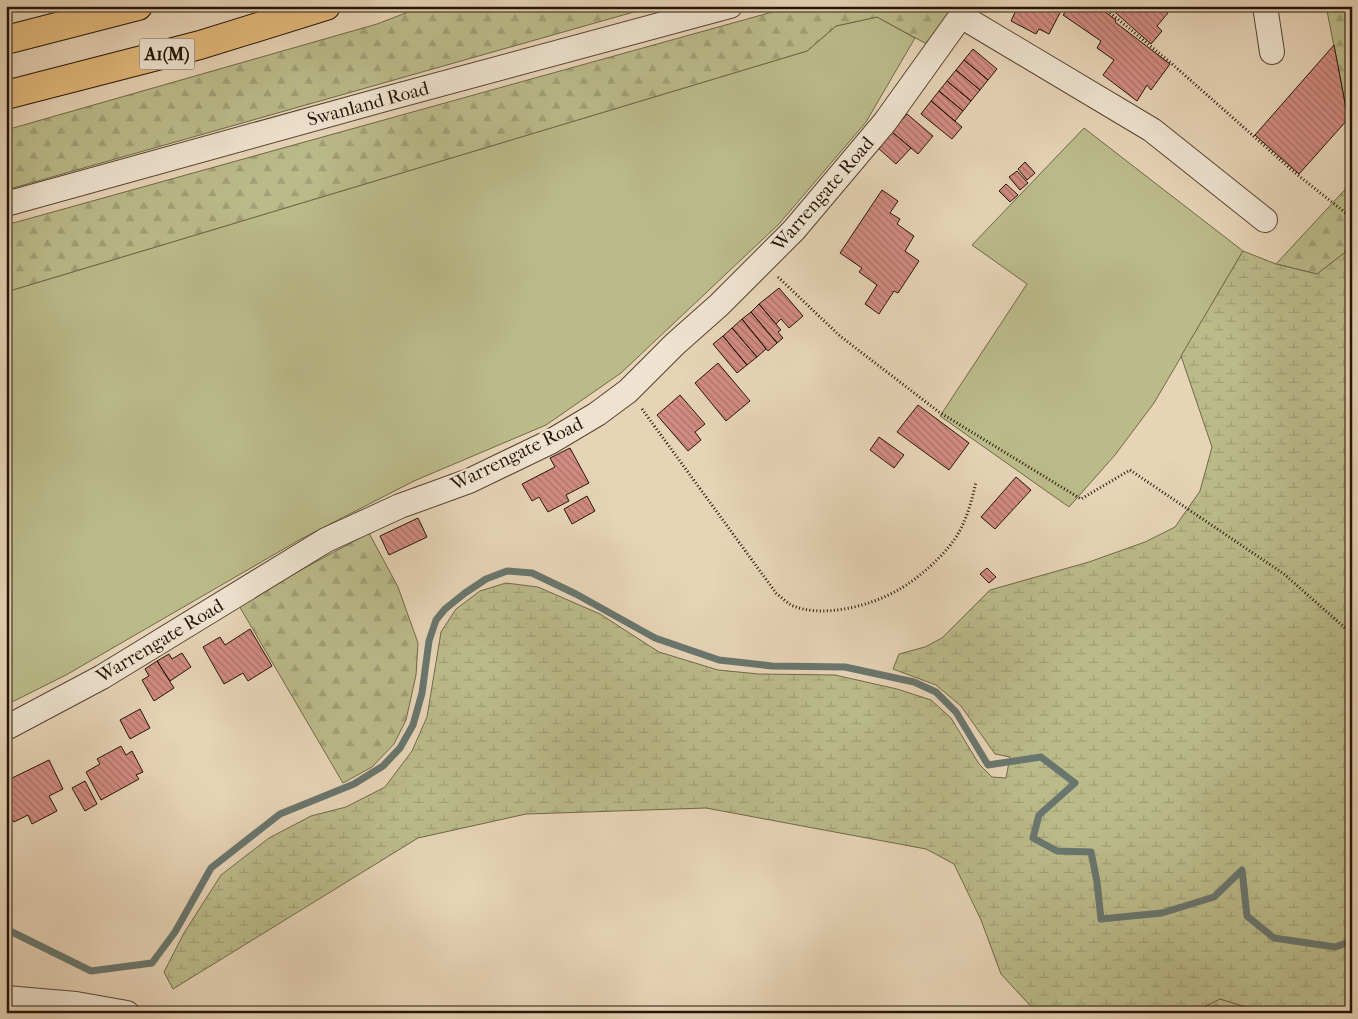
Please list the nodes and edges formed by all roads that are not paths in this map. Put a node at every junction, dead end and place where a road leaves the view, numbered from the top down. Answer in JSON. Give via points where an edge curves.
{"nodes":[{"id":1,"x":138,"y":6,"type":"edge"},
{"id":2,"x":326,"y":6,"type":"edge"},
{"id":3,"x":730,"y":6,"type":"edge"},
{"id":4,"x":1265,"y":6,"type":"edge"},
{"id":5,"x":963,"y":11,"type":"edge"},
{"id":6,"x":6,"y":40,"type":"edge"},
{"id":7,"x":1272,"y":52,"type":"dead end"},
{"id":8,"x":6,"y":96,"type":"edge"},
{"id":9,"x":6,"y":204,"type":"edge"},
{"id":10,"x":1265,"y":220,"type":"dead end"},
{"id":11,"x":6,"y":728,"type":"edge"},
{"id":12,"x":6,"y":998,"type":"edge"},
{"id":13,"x":127,"y":1013,"type":"edge"}],
"edges":[{"from":1,"to":6,"type":"highway"},
{"from":2,"to":8,"type":"highway","number":"A1(M)","via":[[200,45]]},
{"from":3,"to":9,"type":"street","name":"Swanland Road"},
{"from":4,"to":7,"type":"street"},
{"from":5,"to":10,"type":"street","via":[[1152,130]]},
{"from":5,"to":11,"type":"street","name":"Warrengate Road","via":[[885,122],[832,187],[762,263],[628,391],[550,442],[469,482],[400,506],[326,540],[102,677]]},
{"from":12,"to":13,"type":"street","via":[[76,1004]]}]}
